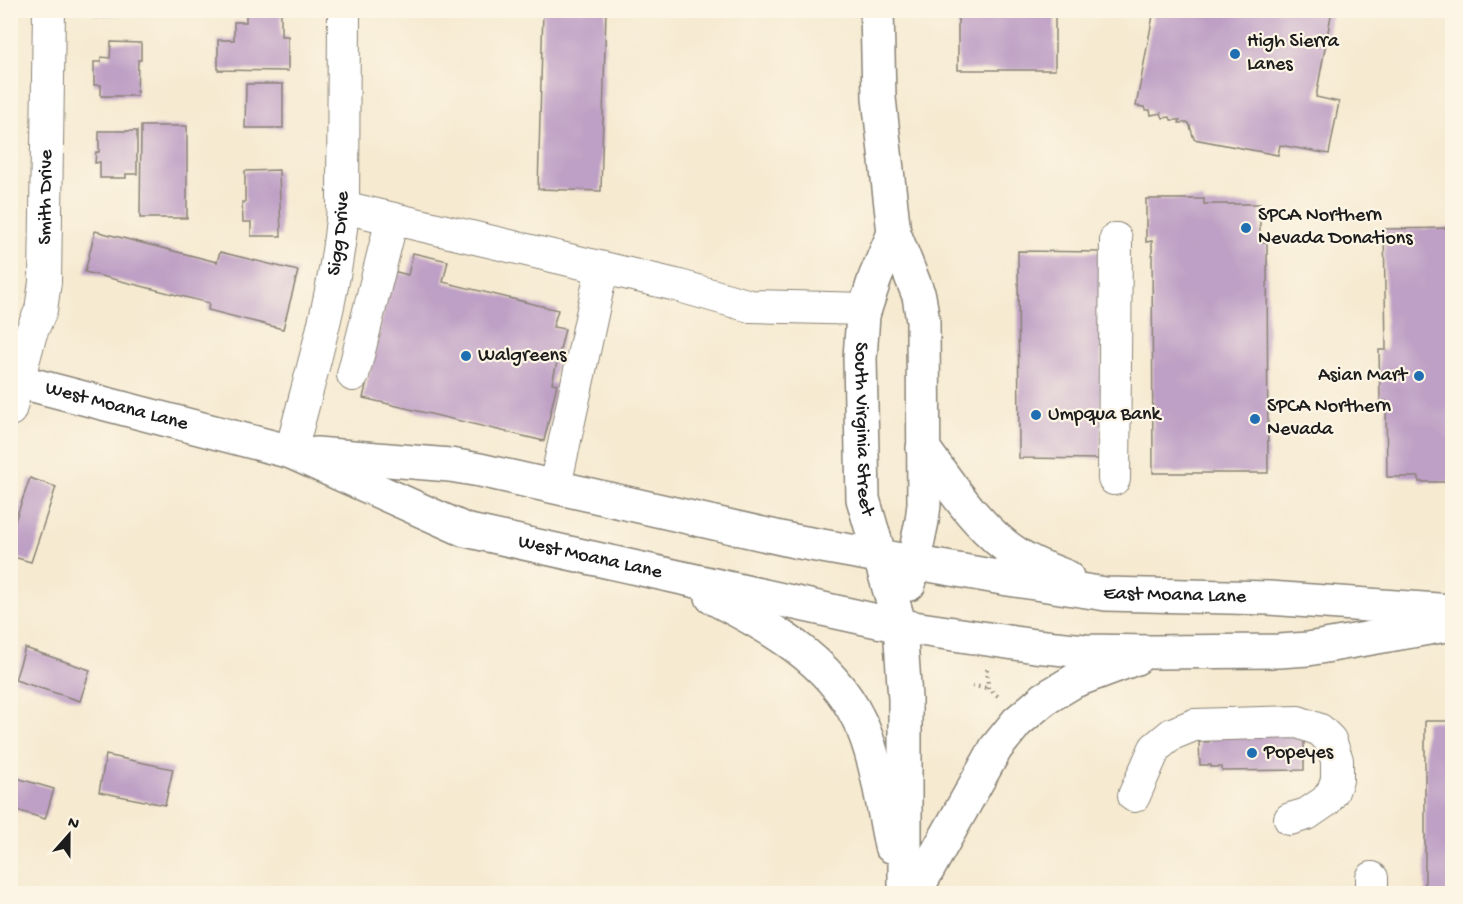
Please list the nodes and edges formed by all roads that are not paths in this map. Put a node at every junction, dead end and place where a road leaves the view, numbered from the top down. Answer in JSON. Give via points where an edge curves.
{"nodes":[{"id":1,"x":49,"y":10,"type":"edge"},
{"id":2,"x":344,"y":10,"type":"edge"},
{"id":3,"x":877,"y":10,"type":"edge"},
{"id":4,"x":343,"y":207,"type":"junction"},
{"id":5,"x":392,"y":219,"type":"junction"},
{"id":6,"x":894,"y":233,"type":"junction"},
{"id":7,"x":1116,"y":239,"type":"dead end"},
{"id":8,"x":602,"y":268,"type":"junction"},
{"id":9,"x":866,"y":309,"type":"junction"},
{"id":10,"x":353,"y":375,"type":"dead end"},
{"id":11,"x":13,"y":390,"type":"edge"},
{"id":12,"x":923,"y":448,"type":"junction"},
{"id":13,"x":291,"y":452,"type":"junction"},
{"id":14,"x":1114,"y":479,"type":"dead end"},
{"id":15,"x":555,"y":486,"type":"junction"},
{"id":16,"x":897,"y":560,"type":"junction"},
{"id":17,"x":676,"y":578,"type":"junction"},
{"id":18,"x":1117,"y":595,"type":"junction"},
{"id":19,"x":1452,"y":610,"type":"edge"},
{"id":20,"x":1452,"y":624,"type":"edge"},
{"id":21,"x":900,"y":626,"type":"junction"},
{"id":22,"x":1152,"y":652,"type":"junction"},
{"id":23,"x":1134,"y":796,"type":"dead end"},
{"id":24,"x":1290,"y":819,"type":"dead end"},
{"id":25,"x":903,"y":894,"type":"edge"},
{"id":26,"x":914,"y":894,"type":"edge"}],
"edges":[{"from":1,"to":11,"type":"street","name":"Smith Drive","via":[[45,282],[41,310]]},
{"from":2,"to":4,"type":"street","name":"Sigg Drive"},
{"from":3,"to":6,"type":"main road","name":"South Virginia Street","via":[[879,98]]},
{"from":4,"to":5,"type":"street"},
{"from":4,"to":13,"type":"street","name":"Sigg Drive","via":[[330,293]]},
{"from":5,"to":8,"type":"street"},
{"from":5,"to":10,"type":"street"},
{"from":6,"to":9,"type":"main road","name":"South Virginia Street"},
{"from":6,"to":12,"type":"main road","name":"South Virginia Street","via":[[919,296],[923,321]]},
{"from":7,"to":14,"type":"street"},
{"from":8,"to":9,"type":"street","via":[[750,306]]},
{"from":8,"to":15,"type":"street"},
{"from":9,"to":16,"type":"main road","name":"South Virginia Street","via":[[860,358],[863,499]]},
{"from":11,"to":13,"type":"main road","name":"West Moana Lane"},
{"from":12,"to":16,"type":"main road","name":"South Virginia Street","via":[[922,521]]},
{"from":12,"to":18,"type":"main road","via":[[969,510],[1020,556]]},
{"from":13,"to":15,"type":"main road","name":"West Moana Lane","via":[[450,465]]},
{"from":13,"to":17,"type":"main road","name":"West Moana Lane","via":[[465,530]]},
{"from":15,"to":16,"type":"main road","name":"West Moana Lane","via":[[794,541]]},
{"from":16,"to":18,"type":"main road","name":"East Moana Lane"},
{"from":16,"to":21,"type":"main road","name":"South Virginia Street"},
{"from":17,"to":21,"type":"main road","name":"West Moana Lane"},
{"from":17,"to":25,"type":"main road","via":[[771,628],[838,684],[859,719],[873,763]]},
{"from":18,"to":19,"type":"main road","name":"East Moana Lane","via":[[1269,598]]},
{"from":20,"to":22,"type":"main road","via":[[1308,649]]},
{"from":21,"to":22,"type":"main road","via":[[1035,646]]},
{"from":21,"to":25,"type":"main road","name":"South Virginia Street","via":[[905,699]]},
{"from":22,"to":26,"type":"main road","via":[[1074,681],[1017,722],[996,748]]},
{"from":23,"to":24,"type":"street","via":[[1155,748],[1172,734],[1194,725],[1298,722],[1320,730],[1330,740],[1337,760],[1336,780],[1326,801],[1307,814]]}]}
